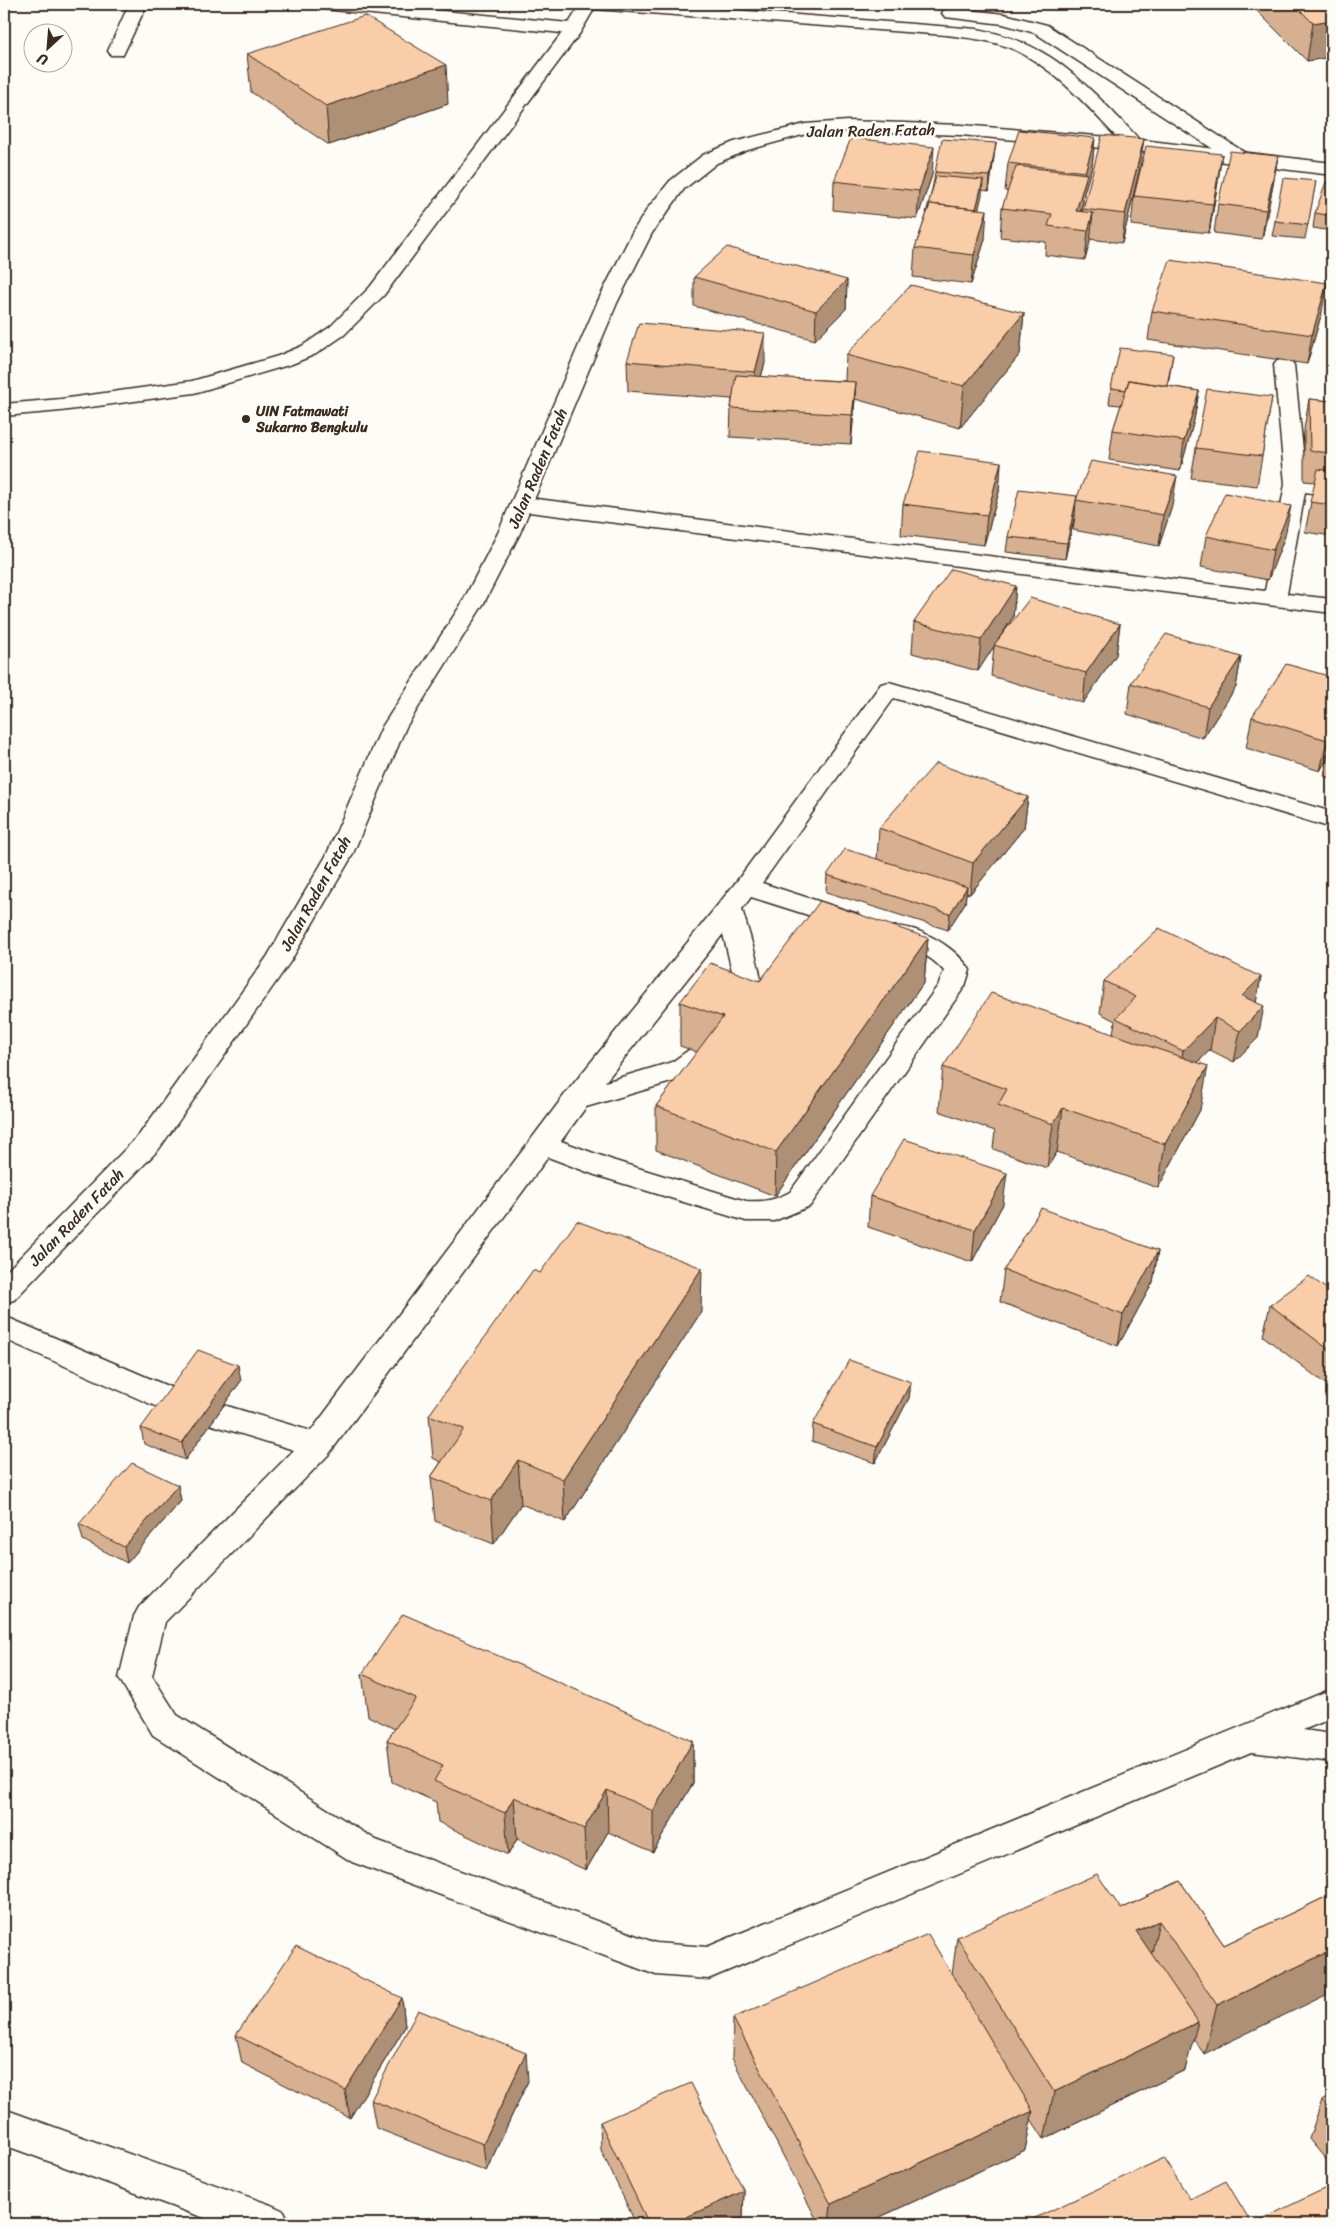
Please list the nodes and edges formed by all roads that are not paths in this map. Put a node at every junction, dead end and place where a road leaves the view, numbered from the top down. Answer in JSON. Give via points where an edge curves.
{"nodes":[{"id":1,"x":138,"y":4,"type":"edge"},
{"id":2,"x":323,"y":4,"type":"edge"},
{"id":3,"x":591,"y":4,"type":"edge"},
{"id":4,"x":936,"y":12,"type":"dead end"},
{"id":5,"x":574,"y":29,"type":"junction"},
{"id":6,"x":117,"y":51,"type":"dead end"},
{"id":7,"x":1134,"y":144,"type":"junction"},
{"id":8,"x":1237,"y":156,"type":"junction"},
{"id":9,"x":1332,"y":169,"type":"edge"},
{"id":10,"x":1284,"y":365,"type":"dead end"},
{"id":11,"x":4,"y":410,"type":"edge"},
{"id":12,"x":1296,"y":484,"type":"junction"},
{"id":13,"x":1332,"y":490,"type":"edge"},
{"id":14,"x":521,"y":504,"type":"junction"},
{"id":15,"x":1275,"y":598,"type":"junction"},
{"id":16,"x":1332,"y":606,"type":"edge"},
{"id":17,"x":1332,"y":820,"type":"edge"},
{"id":18,"x":746,"y":887,"type":"junction"},
{"id":19,"x":730,"y":908,"type":"junction"},
{"id":20,"x":733,"y":1015,"type":"edge"},
{"id":21,"x":703,"y":1054,"type":"edge"},
{"id":22,"x":576,"y":1100,"type":"junction"},
{"id":23,"x":544,"y":1145,"type":"junction"},
{"id":24,"x":4,"y":1292,"type":"edge"},
{"id":25,"x":4,"y":1326,"type":"edge"},
{"id":26,"x":175,"y":1402,"type":"edge"},
{"id":27,"x":217,"y":1416,"type":"dead end"},
{"id":28,"x":318,"y":1446,"type":"junction"},
{"id":29,"x":1332,"y":1704,"type":"edge"},
{"id":30,"x":1251,"y":1738,"type":"junction"},
{"id":31,"x":1332,"y":1748,"type":"edge"},
{"id":32,"x":4,"y":2127,"type":"edge"},
{"id":33,"x":271,"y":2224,"type":"edge"}],
"edges":[{"from":1,"to":6,"type":"main road"},
{"from":2,"to":5,"type":"main road"},
{"from":3,"to":5,"type":"main road"},
{"from":3,"to":7,"type":"main road","via":[[946,30],[990,37],[1027,49],[1053,66]]},
{"from":4,"to":8,"type":"main road","via":[[1004,19],[1041,28]]},
{"from":5,"to":11,"type":"main road","via":[[377,291],[337,331],[309,350],[194,387]]},
{"from":7,"to":8,"type":"main road","name":"Jalan Raden Fatah"},
{"from":7,"to":14,"type":"main road","name":"Jalan Raden Fatah","via":[[961,130],[848,126],[805,129],[769,137],[710,159],[677,185],[642,233],[607,303]]},
{"from":8,"to":9,"type":"main road","name":"Jalan Raden Fatah"},
{"from":10,"to":12,"type":"main road"},
{"from":12,"to":13,"type":"main road"},
{"from":12,"to":15,"type":"main road"},
{"from":14,"to":15,"type":"main road"},
{"from":14,"to":24,"type":"main road","name":"Jalan Raden Fatah","via":[[473,603],[394,727],[339,856],[277,962],[149,1142]]},
{"from":15,"to":16,"type":"main road"},
{"from":17,"to":18,"type":"main road","via":[[888,688]]},
{"from":18,"to":19,"type":"main road"},
{"from":18,"to":23,"type":"main road","via":[[933,946],[948,957],[957,970],[952,986],[800,1199],[765,1214],[746,1211],[605,1168]]},
{"from":19,"to":20,"type":"main road","via":[[748,983],[742,1004]]},
{"from":19,"to":22,"type":"main road"},
{"from":21,"to":22,"type":"main road","via":[[682,1069]]},
{"from":22,"to":23,"type":"main road"},
{"from":23,"to":28,"type":"main road"},
{"from":25,"to":26,"type":"main road"},
{"from":27,"to":28,"type":"main road"},
{"from":28,"to":30,"type":"main road","via":[[150,1616],[135,1678],[165,1725],[364,1851],[656,1959],[708,1963]]},
{"from":29,"to":30,"type":"main road"},
{"from":30,"to":31,"type":"main road"},
{"from":32,"to":33,"type":"main road"}]}
